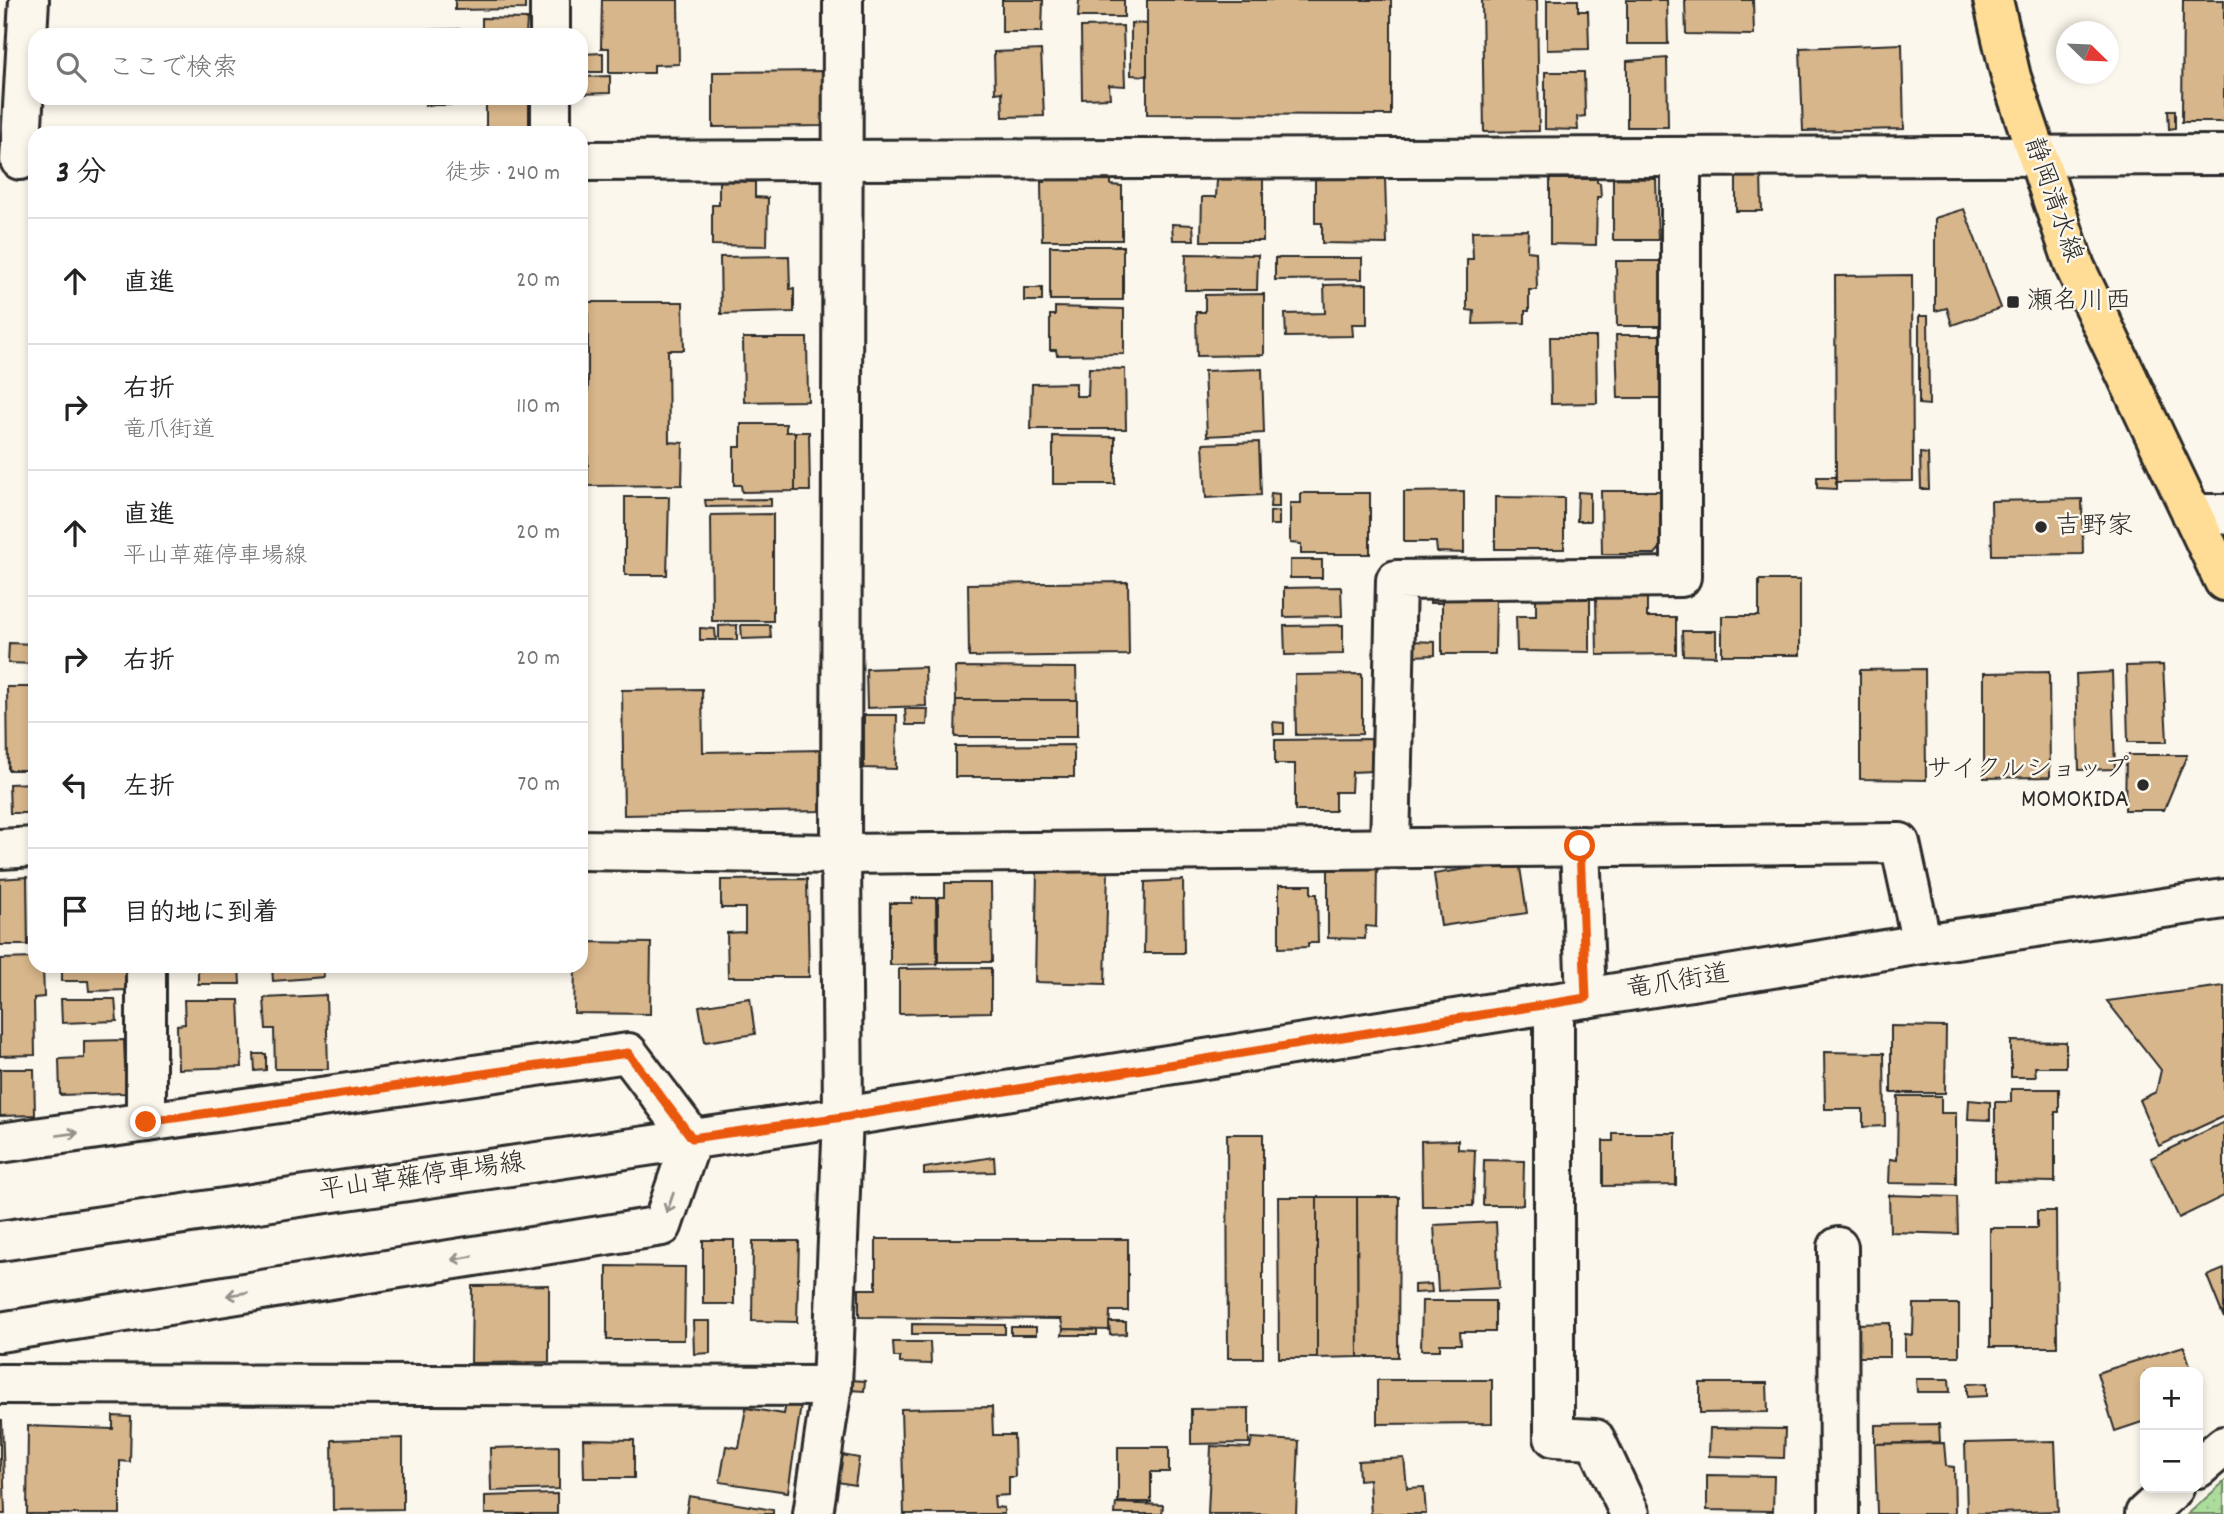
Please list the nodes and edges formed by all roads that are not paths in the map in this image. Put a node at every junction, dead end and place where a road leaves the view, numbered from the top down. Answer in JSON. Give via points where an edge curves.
{"nodes":[{"id":1,"x":29,"y":0,"type":"edge"},
{"id":2,"x":550,"y":0,"type":"edge"},
{"id":3,"x":843,"y":0,"type":"edge"},
{"id":4,"x":1993,"y":0,"type":"edge"},
{"id":5,"x":550,"y":28,"type":"edge"},
{"id":6,"x":551,"y":105,"type":"edge"},
{"id":7,"x":551,"y":126,"type":"edge"},
{"id":8,"x":2224,"y":155,"type":"edge"},
{"id":9,"x":2036,"y":156,"type":"junction"},
{"id":10,"x":1681,"y":159,"type":"junction"},
{"id":11,"x":18,"y":160,"type":"edge"},
{"id":12,"x":588,"y":161,"type":"edge"},
{"id":13,"x":842,"y":162,"type":"junction"},
{"id":14,"x":2208,"y":514,"type":"edge"},
{"id":15,"x":2224,"y":581,"type":"edge"},
{"id":16,"x":1580,"y":846,"type":"junction"},
{"id":17,"x":28,"y":847,"type":"edge"},
{"id":18,"x":1390,"y":848,"type":"junction"},
{"id":19,"x":0,"y":849,"type":"edge"},
{"id":20,"x":588,"y":850,"type":"edge"},
{"id":21,"x":842,"y":854,"type":"junction"},
{"id":22,"x":2224,"y":900,"type":"edge"},
{"id":23,"x":1922,"y":944,"type":"junction"},
{"id":24,"x":146,"y":973,"type":"edge"},
{"id":25,"x":1570,"y":1000,"type":"junction"},
{"id":26,"x":843,"y":1117,"type":"junction"},
{"id":27,"x":146,"y":1122,"type":"junction"},
{"id":28,"x":692,"y":1138,"type":"junction"},
{"id":29,"x":0,"y":1143,"type":"edge"},
{"id":30,"x":0,"y":1241,"type":"edge"},
{"id":31,"x":1838,"y":1247,"type":"dead end"},
{"id":32,"x":0,"y":1332,"type":"edge"},
{"id":33,"x":0,"y":1384,"type":"edge"},
{"id":34,"x":832,"y":1386,"type":"junction"},
{"id":35,"x":2224,"y":1446,"type":"edge"},
{"id":36,"x":2203,"y":1464,"type":"edge"},
{"id":37,"x":2168,"y":1493,"type":"edge"},
{"id":38,"x":813,"y":1514,"type":"edge"},
{"id":39,"x":1630,"y":1514,"type":"edge"},
{"id":40,"x":1839,"y":1514,"type":"edge"},
{"id":41,"x":2145,"y":1514,"type":"edge"}],
"edges":[{"from":1,"to":11,"type":"street"},
{"from":2,"to":5,"type":"street"},
{"from":3,"to":13,"type":"street"},
{"from":4,"to":9,"type":"main road","name":"静岡清水線"},
{"from":6,"to":7,"type":"street"},
{"from":8,"to":9,"type":"street"},
{"from":9,"to":10,"type":"street"},
{"from":9,"to":14,"type":"main road","name":"静岡清水線","via":[[2075,267]]},
{"from":10,"to":13,"type":"street"},
{"from":10,"to":18,"type":"street","via":[[1681,577],[1396,580]]},
{"from":12,"to":13,"type":"street"},
{"from":13,"to":21,"type":"street"},
{"from":14,"to":15,"type":"main road","name":"静岡清水線"},
{"from":16,"to":18,"type":"street"},
{"from":16,"to":23,"type":"street","via":[[1900,843]]},
{"from":16,"to":25,"type":"street"},
{"from":17,"to":19,"type":"street"},
{"from":18,"to":21,"type":"street"},
{"from":20,"to":21,"type":"street"},
{"from":21,"to":26,"type":"street"},
{"from":22,"to":23,"type":"street","name":"竜爪街道"},
{"from":23,"to":25,"type":"street","name":"竜爪街道"},
{"from":24,"to":27,"type":"street"},
{"from":25,"to":26,"type":"street","name":"竜爪街道"},
{"from":25,"to":39,"type":"street","via":[[1554,1437],[1595,1439]]},
{"from":26,"to":28,"type":"street","name":"平山草薙停車場線"},
{"from":26,"to":34,"type":"street"},
{"from":27,"to":28,"type":"street","via":[[628,1053]]},
{"from":29,"to":27,"type":"street","one_way":true},
{"from":28,"to":30,"type":"street","name":"平山草薙停車場線"},
{"from":28,"to":32,"type":"street","one_way":true,"via":[[663,1226]]},
{"from":31,"to":40,"type":"street"},
{"from":33,"to":34,"type":"street"},
{"from":34,"to":38,"type":"street"},
{"from":35,"to":36,"type":"street"},
{"from":37,"to":41,"type":"street"}]}
